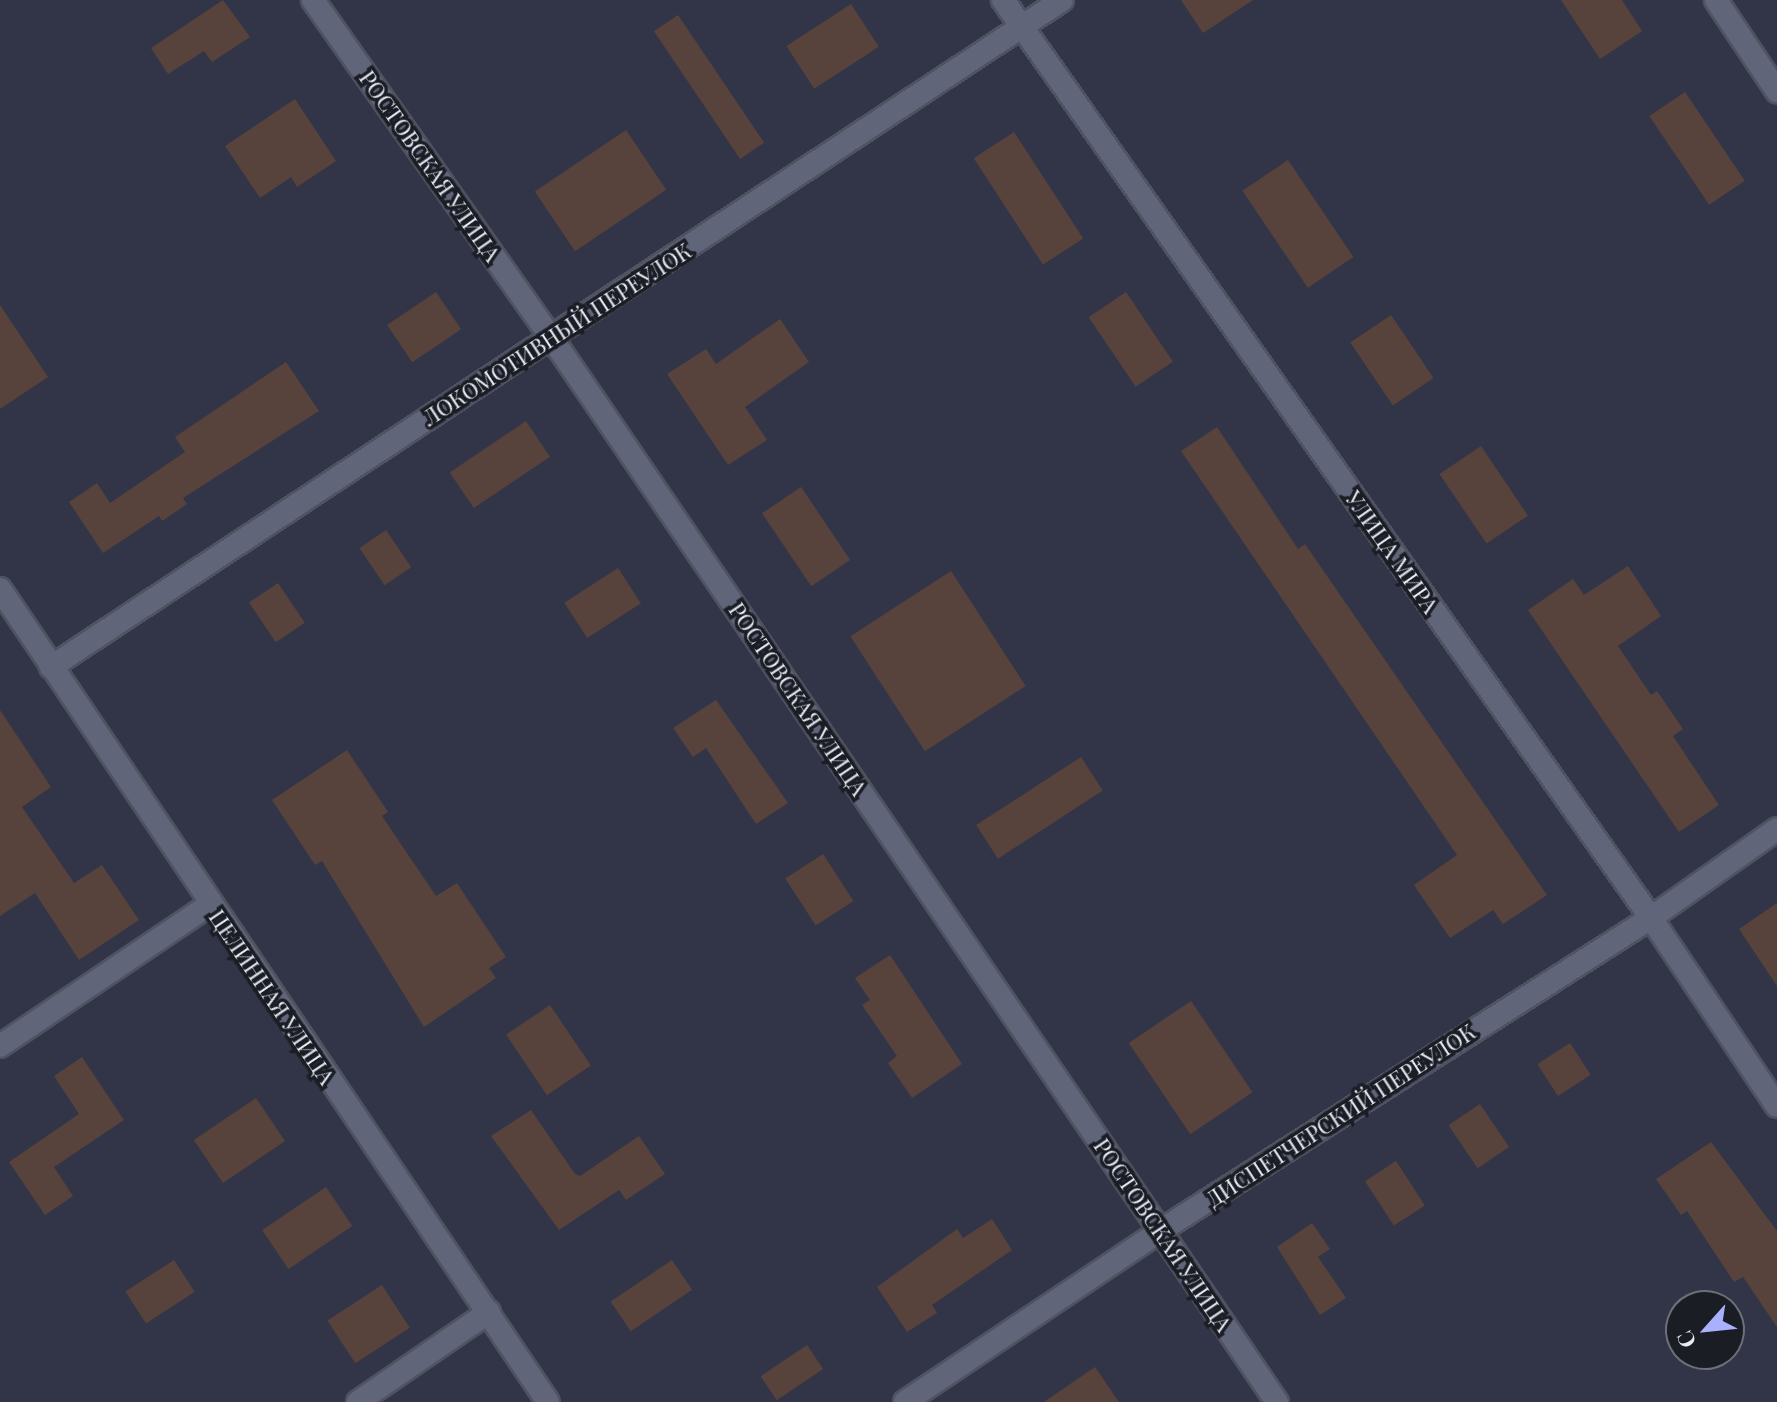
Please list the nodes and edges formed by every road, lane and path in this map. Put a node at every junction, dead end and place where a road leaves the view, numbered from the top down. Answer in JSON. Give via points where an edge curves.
{"nodes":[{"id":1,"x":313,"y":0,"type":"edge"},
{"id":2,"x":1003,"y":0,"type":"edge"},
{"id":3,"x":1062,"y":0,"type":"edge"},
{"id":4,"x":1716,"y":0,"type":"edge"},
{"id":5,"x":1022,"y":27,"type":"junction"},
{"id":6,"x":1777,"y":91,"type":"edge"},
{"id":7,"x":551,"y":337,"type":"junction"},
{"id":8,"x":0,"y":589,"type":"edge"},
{"id":9,"x":51,"y":667,"type":"junction"},
{"id":10,"x":1777,"y":829,"type":"edge"},
{"id":11,"x":209,"y":905,"type":"junction"},
{"id":12,"x":1651,"y":918,"type":"junction"},
{"id":13,"x":0,"y":1046,"type":"edge"},
{"id":14,"x":1777,"y":1106,"type":"edge"},
{"id":15,"x":1160,"y":1231,"type":"junction"},
{"id":16,"x":489,"y":1312,"type":"junction"},
{"id":17,"x":358,"y":1402,"type":"edge"},
{"id":18,"x":548,"y":1402,"type":"edge"},
{"id":19,"x":905,"y":1402,"type":"edge"},
{"id":20,"x":1277,"y":1402,"type":"edge"}],
"edges":[{"from":1,"to":7,"type":"street","name":"РОСТОВСКАЯ УЛИЦА"},
{"from":2,"to":5,"type":"street","name":"УЛИЦА МИРА"},
{"from":3,"to":5,"type":"street","name":"ЛОКОМОТИВНЫЙ ПЕРЕУЛОК"},
{"from":4,"to":6,"type":"street"},
{"from":5,"to":7,"type":"street","name":"ЛОКОМОТИВНЫЙ ПЕРЕУЛОК"},
{"from":5,"to":12,"type":"street","name":"УЛИЦА МИРА"},
{"from":7,"to":9,"type":"street","name":"ЛОКОМОТИВНЫЙ ПЕРЕУЛОК"},
{"from":7,"to":15,"type":"street","name":"РОСТОВСКАЯ УЛИЦА"},
{"from":8,"to":9,"type":"street","name":"ЦЕЛИННАЯ УЛИЦА"},
{"from":9,"to":11,"type":"street","name":"ЦЕЛИННАЯ УЛИЦА"},
{"from":10,"to":12,"type":"street","name":"ДИСПЕТЧЕРСКИЙ ПЕРЕУЛОК"},
{"from":11,"to":13,"type":"street"},
{"from":11,"to":16,"type":"street","name":"ЦЕЛИННАЯ УЛИЦА"},
{"from":12,"to":14,"type":"street","name":"УЛИЦА МИРА"},
{"from":12,"to":15,"type":"street","name":"ДИСПЕТЧЕРСКИЙ ПЕРЕУЛОК"},
{"from":15,"to":19,"type":"street","name":"ДИСПЕТЧЕРСКИЙ ПЕРЕУЛОК"},
{"from":15,"to":20,"type":"street","name":"РОСТОВСКАЯ УЛИЦА"},
{"from":16,"to":17,"type":"street"},
{"from":16,"to":18,"type":"street","name":"ЦЕЛИННАЯ УЛИЦА"}]}
